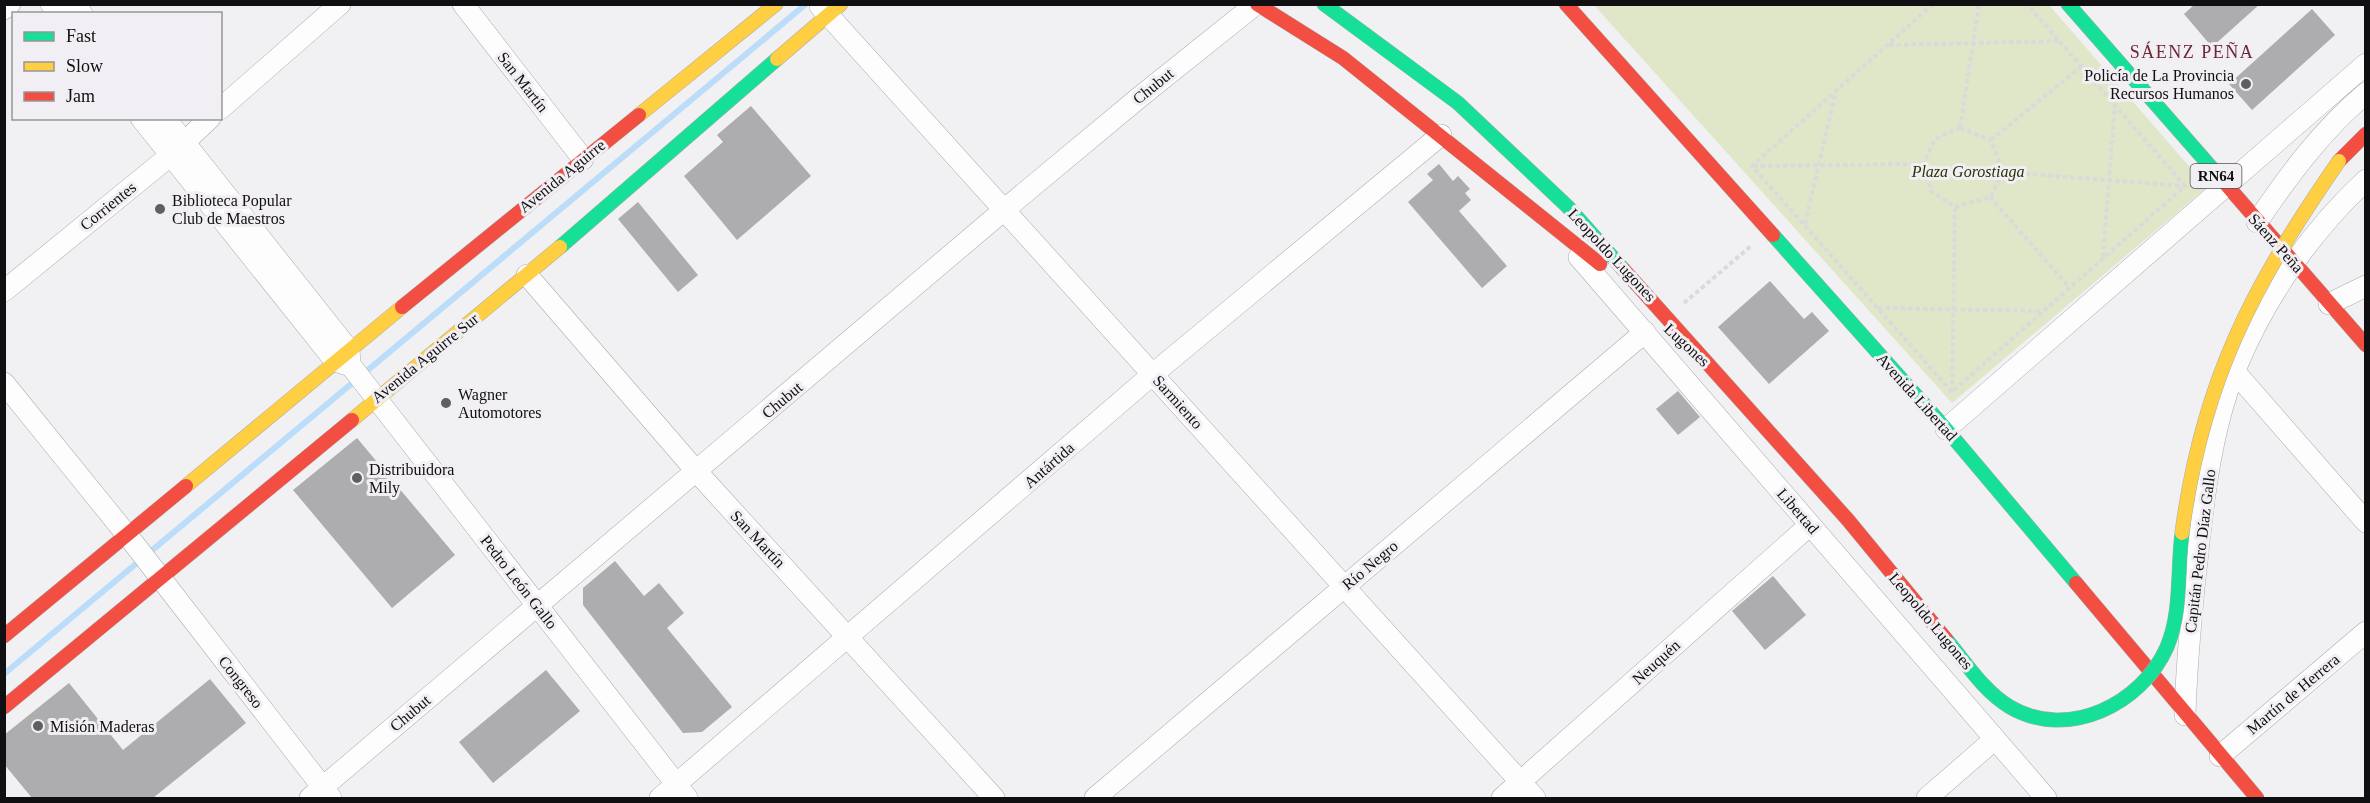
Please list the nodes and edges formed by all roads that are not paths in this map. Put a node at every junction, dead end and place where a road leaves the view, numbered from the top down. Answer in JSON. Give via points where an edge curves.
{"nodes":[{"id":1,"x":10,"y":4,"type":"edge"},
{"id":2,"x":340,"y":4,"type":"edge"},
{"id":3,"x":463,"y":4,"type":"edge"},
{"id":4,"x":777,"y":4,"type":"edge"},
{"id":5,"x":1257,"y":4,"type":"edge"},
{"id":6,"x":1324,"y":4,"type":"edge"},
{"id":7,"x":1566,"y":4,"type":"edge"},
{"id":8,"x":2068,"y":4,"type":"edge"},
{"id":9,"x":827,"y":8,"type":"edge"},
{"id":10,"x":4,"y":9,"type":"edge"},
{"id":11,"x":2366,"y":63,"type":"edge"},
{"id":12,"x":2366,"y":93,"type":"edge"},
{"id":13,"x":222,"y":107,"type":"edge"},
{"id":14,"x":143,"y":120,"type":"edge"},
{"id":15,"x":166,"y":120,"type":"edge"},
{"id":16,"x":208,"y":120,"type":"edge"},
{"id":17,"x":2366,"y":134,"type":"edge"},
{"id":18,"x":1441,"y":135,"type":"junction"},
{"id":19,"x":177,"y":149,"type":"junction"},
{"id":20,"x":583,"y":159,"type":"junction"},
{"id":21,"x":2366,"y":167,"type":"edge"},
{"id":22,"x":2366,"y":180,"type":"edge"},
{"id":23,"x":2224,"y":186,"type":"junction"},
{"id":24,"x":1004,"y":210,"type":"junction"},
{"id":25,"x":2330,"y":218,"type":"junction"},
{"id":26,"x":2257,"y":222,"type":"junction"},
{"id":27,"x":1550,"y":223,"type":"junction"},
{"id":28,"x":2294,"y":262,"type":"junction"},
{"id":29,"x":526,"y":275,"type":"junction"},
{"id":30,"x":2366,"y":286,"type":"edge"},
{"id":31,"x":4,"y":291,"type":"edge"},
{"id":32,"x":2330,"y":304,"type":"junction"},
{"id":33,"x":1645,"y":332,"type":"junction"},
{"id":34,"x":2366,"y":345,"type":"edge"},
{"id":35,"x":345,"y":359,"type":"junction"},
{"id":36,"x":2235,"y":371,"type":"junction"},
{"id":37,"x":1717,"y":372,"type":"junction"},
{"id":38,"x":1153,"y":374,"type":"junction"},
{"id":39,"x":4,"y":383,"type":"edge"},
{"id":40,"x":373,"y":394,"type":"junction"},
{"id":41,"x":1946,"y":429,"type":"junction"},
{"id":42,"x":697,"y":472,"type":"junction"},
{"id":43,"x":2366,"y":522,"type":"edge"},
{"id":44,"x":1810,"y":525,"type":"junction"},
{"id":45,"x":131,"y":540,"type":"junction"},
{"id":46,"x":156,"y":572,"type":"junction"},
{"id":47,"x":1345,"y":586,"type":"junction"},
{"id":48,"x":536,"y":604,"type":"junction"},
{"id":49,"x":2366,"y":632,"type":"edge"},
{"id":50,"x":4,"y":636,"type":"edge"},
{"id":51,"x":850,"y":638,"type":"junction"},
{"id":52,"x":4,"y":707,"type":"edge"},
{"id":53,"x":2185,"y":715,"type":"junction"},
{"id":54,"x":1995,"y":739,"type":"junction"},
{"id":55,"x":2220,"y":756,"type":"junction"},
{"id":56,"x":1528,"y":791,"type":"edge"},
{"id":57,"x":682,"y":792,"type":"edge"},
{"id":58,"x":321,"y":795,"type":"edge"},
{"id":59,"x":660,"y":798,"type":"edge"},
{"id":60,"x":994,"y":798,"type":"edge"},
{"id":61,"x":1095,"y":798,"type":"edge"},
{"id":62,"x":1502,"y":798,"type":"edge"},
{"id":63,"x":1927,"y":798,"type":"edge"},
{"id":64,"x":2046,"y":798,"type":"edge"},
{"id":65,"x":2257,"y":798,"type":"edge"}],
"edges":[{"from":1,"to":10,"type":"street"},
{"from":2,"to":13,"type":"street"},
{"from":3,"to":20,"type":"street","name":"San Martín"},
{"from":4,"to":20,"type":"main road","name":"Avenida Aguirre"},
{"from":5,"to":18,"type":"main road","name":"Leopoldo Lugones","via":[[1343,58]]},
{"from":5,"to":24,"type":"street","name":"Chubut"},
{"from":6,"to":37,"type":"main road","name":"Leopoldo Lugones","via":[[1458,103],[1568,207]]},
{"from":7,"to":41,"type":"main road","name":"Avenida Libertad"},
{"from":8,"to":23,"type":"main road","name":"Sáenz Peña","number":"RN64"},
{"from":9,"to":24,"type":"street","name":"Sarmiento"},
{"from":9,"to":29,"type":"main road","name":"Avenida Aguirre Sur"},
{"from":11,"to":23,"type":"street"},
{"from":12,"to":26,"type":"street","via":[[2326,130],[2291,171]]},
{"from":14,"to":19,"type":"street","name":"Pedro León Gallo"},
{"from":15,"to":19,"type":"street","name":"Pedro León Gallo"},
{"from":16,"to":19,"type":"street","name":"Corrientes"},
{"from":17,"to":37,"type":"main road","name":"Leopoldo Lugones","bridge":true,"via":[[2339,161],[2275,255],[2221,369],[2187,484],[2177,596],[2167,646],[2150,677],[2130,696],[2090,716],[2067,721],[2042,719],[2016,710],[1982,683],[1848,520]]},
{"from":18,"to":27,"type":"main road","name":"Leopoldo Lugones"},
{"from":18,"to":38,"type":"street","name":"Antártida"},
{"from":19,"to":31,"type":"street","name":"Corrientes"},
{"from":19,"to":35,"type":"street","name":"Pedro León Gallo"},
{"from":20,"to":35,"type":"main road","name":"Avenida Aguirre"},
{"from":21,"to":25,"type":"street"},
{"from":22,"to":25,"type":"street","name":"Capitán Pedro Díaz Gallo"},
{"from":23,"to":26,"type":"main road","name":"Sáenz Peña","number":"RN64"},
{"from":23,"to":41,"type":"street"},
{"from":24,"to":38,"type":"street","name":"Sarmiento"},
{"from":24,"to":42,"type":"street","name":"Chubut"},
{"from":25,"to":28,"type":"street","name":"Capitán Pedro Díaz Gallo"},
{"from":26,"to":28,"type":"main road","name":"Sáenz Peña","number":"RN64"},
{"from":27,"to":33,"type":"street","name":"Libertad"},
{"from":27,"to":37,"type":"main road","name":"Lugones"},
{"from":28,"to":32,"type":"main road","name":"Sáenz Peña","number":"RN64"},
{"from":28,"to":36,"type":"street","name":"Capitán Pedro Díaz Gallo","via":[[2254,328]]},
{"from":29,"to":40,"type":"main road","name":"Avenida Aguirre Sur"},
{"from":29,"to":42,"type":"street","name":"San Martín"},
{"from":30,"to":32,"type":"street"},
{"from":32,"to":34,"type":"main road","name":"Sáenz Peña","number":"RN64"},
{"from":33,"to":44,"type":"street","name":"Libertad"},
{"from":33,"to":47,"type":"street","name":"Río Negro"},
{"from":35,"to":40,"type":"street","name":"Pedro León Gallo"},
{"from":35,"to":45,"type":"main road"},
{"from":36,"to":43,"type":"street"},
{"from":36,"to":53,"type":"street","name":"Capitán Pedro Díaz Gallo","via":[[2215,436],[2200,521]]},
{"from":38,"to":47,"type":"street","name":"Sarmiento"},
{"from":38,"to":51,"type":"street","name":"Antártida"},
{"from":39,"to":45,"type":"street"},
{"from":40,"to":46,"type":"main road","name":"Avenida Aguirre Sur"},
{"from":40,"to":48,"type":"street","name":"Pedro León Gallo"},
{"from":41,"to":53,"type":"main road","name":"Avenida Libertad"},
{"from":42,"to":48,"type":"street","name":"Chubut"},
{"from":42,"to":51,"type":"street","name":"San Martín"},
{"from":44,"to":54,"type":"street","name":"Libertad"},
{"from":44,"to":56,"type":"street","name":"Neuquén"},
{"from":45,"to":46,"type":"street","name":"Congreso"},
{"from":45,"to":50,"type":"main road"},
{"from":46,"to":52,"type":"main road","name":"Avenida Aguirre Sur"},
{"from":46,"to":58,"type":"street","name":"Congreso"},
{"from":47,"to":56,"type":"street","name":"Sarmiento"},
{"from":47,"to":61,"type":"street","name":"Río Negro"},
{"from":48,"to":57,"type":"street","name":"Pedro León Gallo"},
{"from":48,"to":58,"type":"street","name":"Chubut"},
{"from":49,"to":55,"type":"street","name":"Martín de Herrera"},
{"from":51,"to":57,"type":"street","name":"Antártida"},
{"from":51,"to":60,"type":"street","name":"San Martín"},
{"from":53,"to":55,"type":"main road","name":"Avenida Libertad"},
{"from":54,"to":63,"type":"street"},
{"from":54,"to":64,"type":"street","name":"Libertad"},
{"from":55,"to":65,"type":"main road","name":"Avenida Libertad"},
{"from":56,"to":62,"type":"street","name":"Neuquén"},
{"from":57,"to":59,"type":"street","name":"Antártida"}]}
